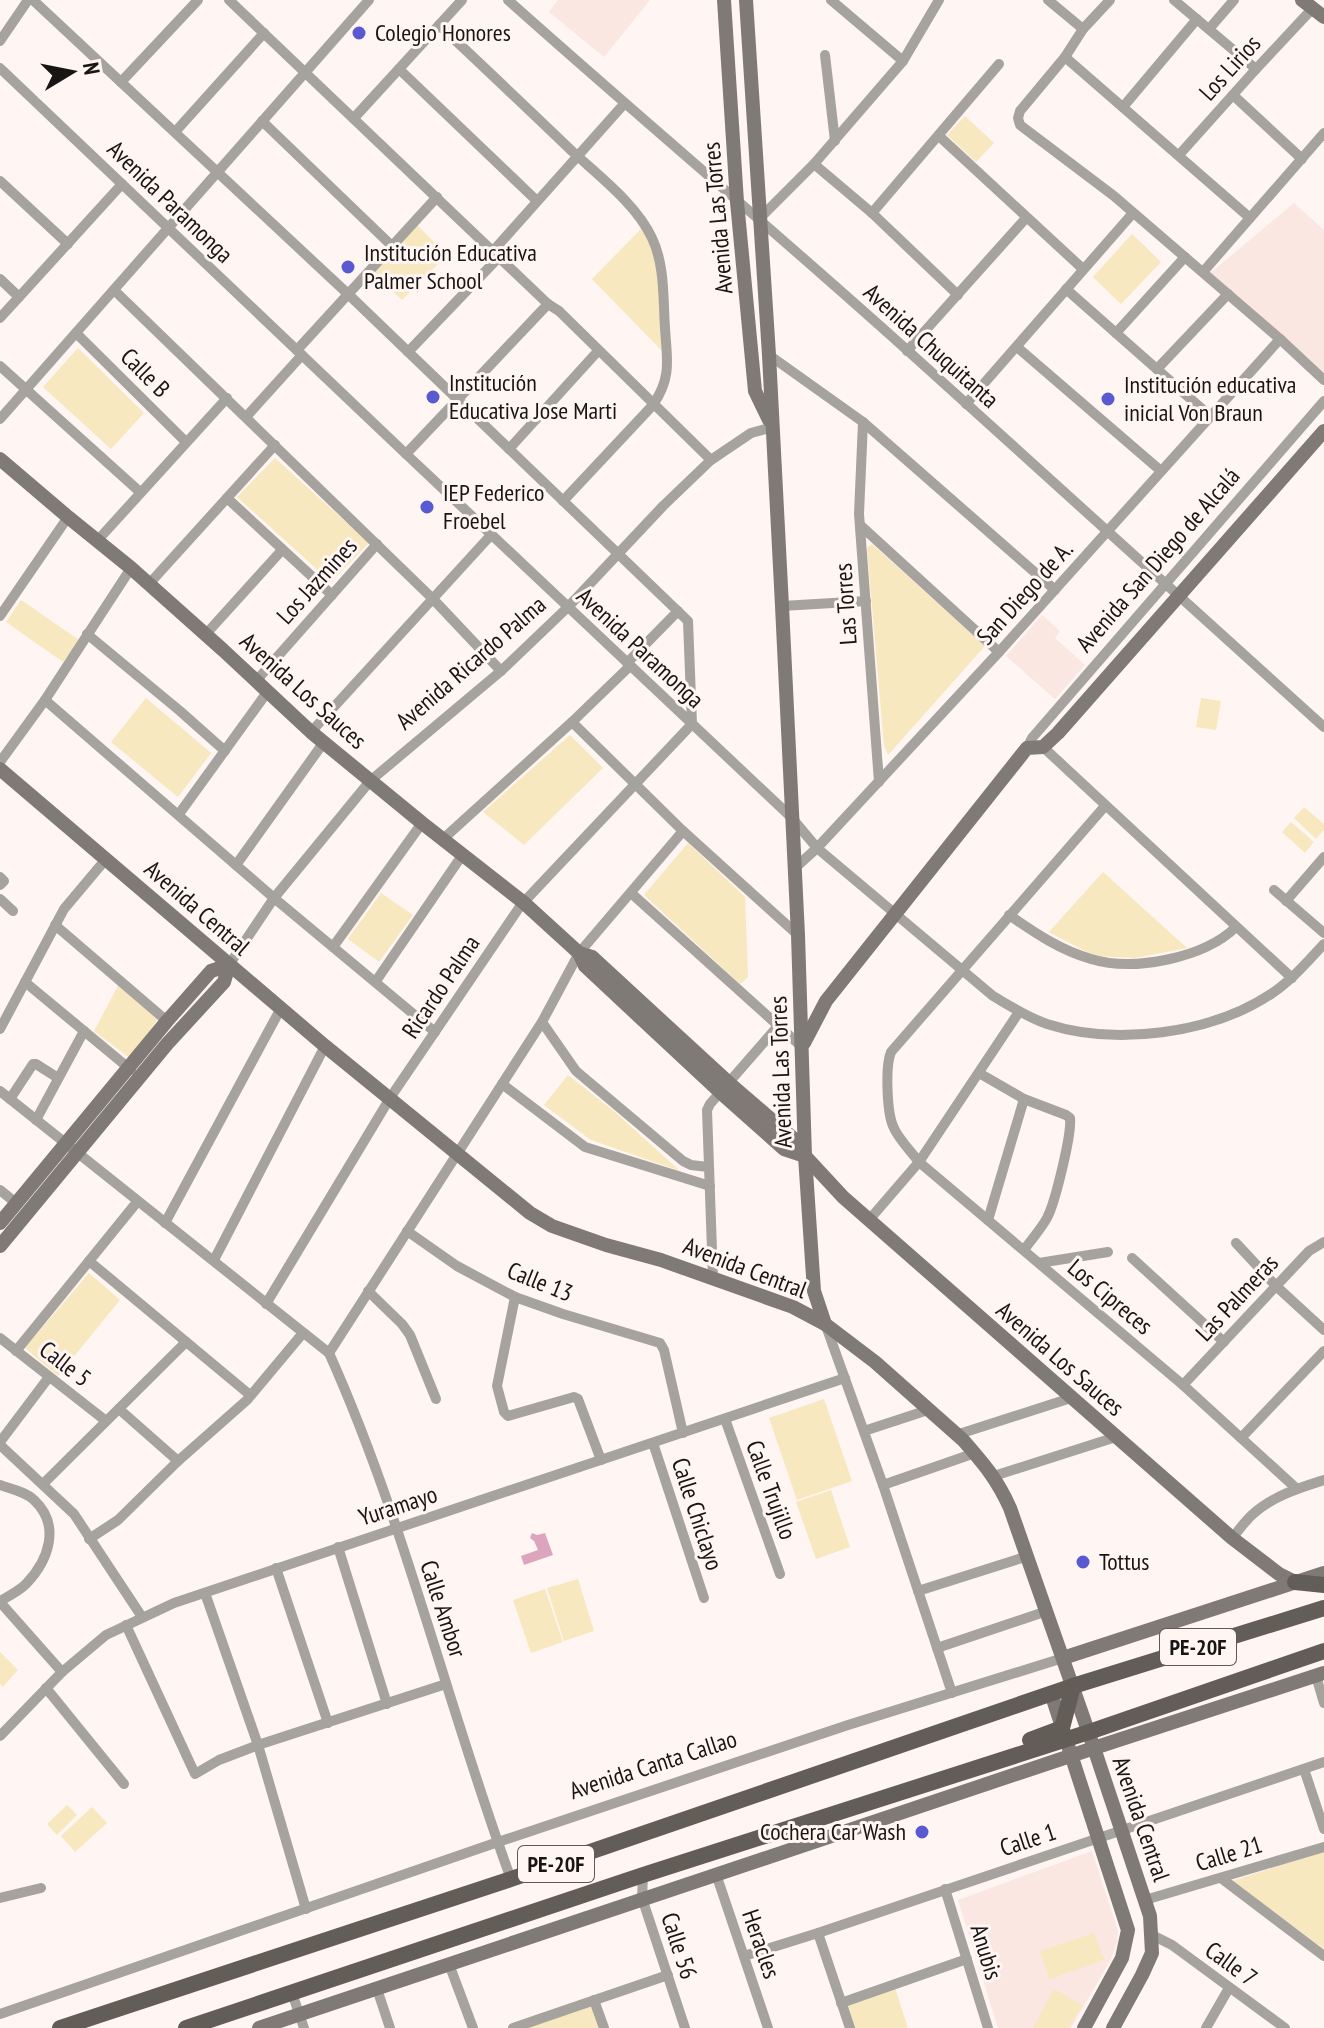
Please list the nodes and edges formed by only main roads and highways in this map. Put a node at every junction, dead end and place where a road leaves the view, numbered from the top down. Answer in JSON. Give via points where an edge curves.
{"nodes":[{"id":1,"x":1295,"y":1582,"type":"road end"},
{"id":2,"x":1324,"y":1585,"type":"edge"},
{"id":3,"x":1324,"y":1608,"type":"edge"},
{"id":4,"x":1324,"y":1651,"type":"edge"},
{"id":5,"x":1073,"y":1686,"type":"junction"},
{"id":6,"x":1067,"y":1741,"type":"junction"},
{"id":7,"x":60,"y":2028,"type":"edge"},
{"id":8,"x":186,"y":2028,"type":"edge"}],
"edges":[{"from":1,"to":2,"type":"main road"},
{"from":3,"to":5,"type":"main road","number":"PE-20F"},
{"from":4,"to":6,"type":"main road","number":"PE-20F","via":[[1091,1740]]},
{"from":5,"to":6,"type":"main road"},
{"from":5,"to":7,"type":"main road","number":"PE-20F"},
{"from":6,"to":8,"type":"main road","number":"PE-20F"}]}
